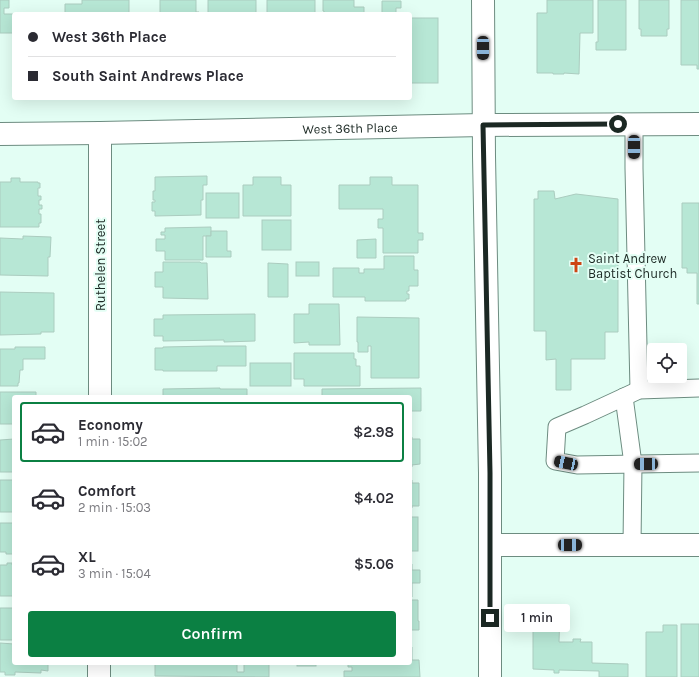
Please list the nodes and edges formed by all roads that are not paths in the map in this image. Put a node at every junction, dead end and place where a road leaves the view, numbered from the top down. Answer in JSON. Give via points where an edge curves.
{"nodes":[{"id":1,"x":483,"y":0,"type":"edge"},
{"id":2,"x":634,"y":124,"type":"junction"},
{"id":3,"x":699,"y":124,"type":"edge"},
{"id":4,"x":483,"y":125,"type":"junction"},
{"id":5,"x":100,"y":133,"type":"junction"},
{"id":6,"x":0,"y":134,"type":"edge"},
{"id":7,"x":699,"y":388,"type":"edge"},
{"id":8,"x":631,"y":394,"type":"junction"},
{"id":9,"x":100,"y":395,"type":"edge"},
{"id":10,"x":699,"y":463,"type":"edge"},
{"id":11,"x":633,"y":464,"type":"junction"},
{"id":12,"x":490,"y":545,"type":"junction"},
{"id":13,"x":632,"y":545,"type":"junction"},
{"id":14,"x":699,"y":545,"type":"edge"},
{"id":15,"x":99,"y":665,"type":"edge"},
{"id":16,"x":99,"y":677,"type":"edge"},
{"id":17,"x":490,"y":677,"type":"edge"}],
"edges":[{"from":1,"to":4,"type":"street"},
{"from":2,"to":3,"type":"street","name":"West 36th Place"},
{"from":2,"to":4,"type":"street","name":"West 36th Place"},
{"from":2,"to":8,"type":"lane"},
{"from":4,"to":5,"type":"street","name":"West 36th Place"},
{"from":4,"to":12,"type":"street"},
{"from":5,"to":6,"type":"street","name":"West 36th Place"},
{"from":5,"to":9,"type":"street","name":"Ruthelen Street"},
{"from":7,"to":8,"type":"lane"},
{"from":8,"to":11,"type":"lane"},
{"from":8,"to":11,"type":"lane","via":[[557,427],[555,461],[578,466]]},
{"from":10,"to":11,"type":"lane"},
{"from":11,"to":13,"type":"lane"},
{"from":12,"to":13,"type":"street"},
{"from":12,"to":17,"type":"street"},
{"from":13,"to":14,"type":"street"},
{"from":15,"to":16,"type":"street"}]}
